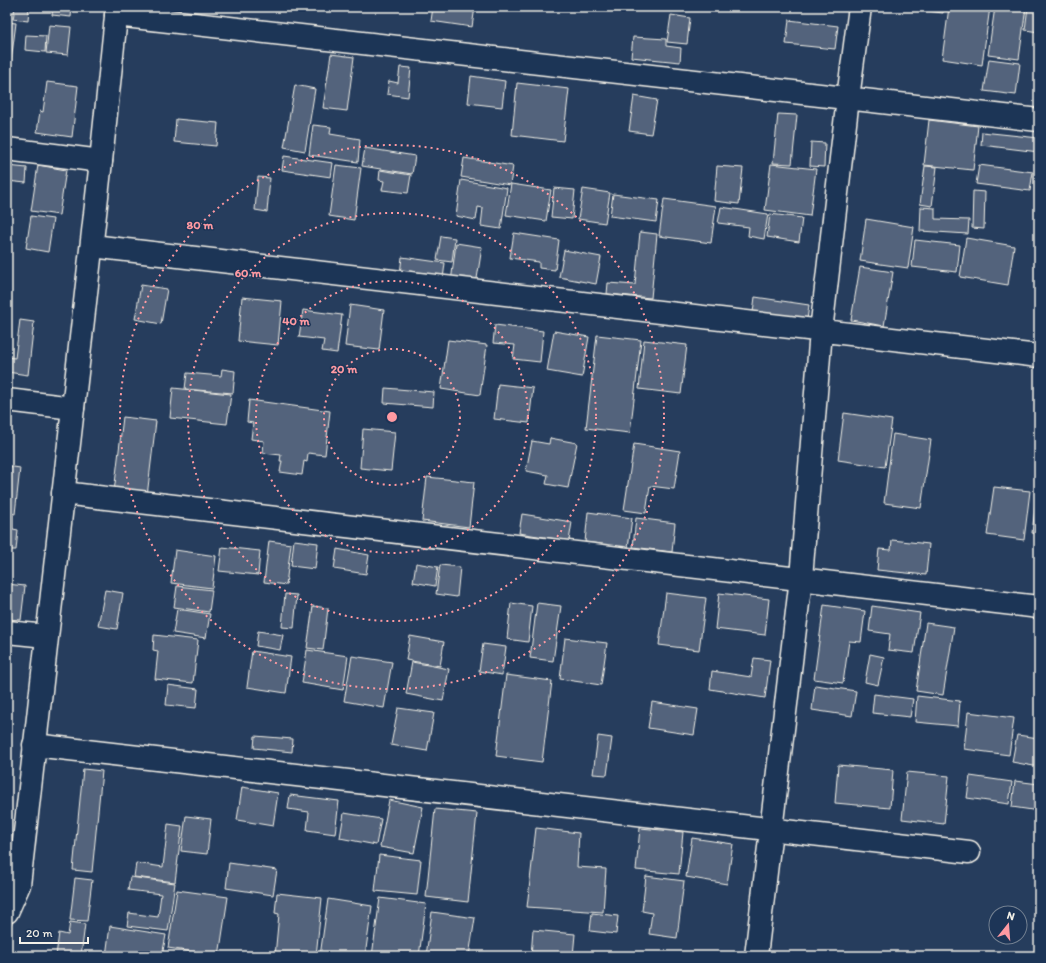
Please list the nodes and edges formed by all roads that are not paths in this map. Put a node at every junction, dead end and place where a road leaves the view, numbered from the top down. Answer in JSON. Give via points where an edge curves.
{"nodes":[{"id":1,"x":860,"y":7,"type":"edge"},
{"id":2,"x":116,"y":11,"type":"edge"},
{"id":3,"x":848,"y":98,"type":"junction"},
{"id":4,"x":1039,"y":120,"type":"edge"},
{"id":5,"x":7,"y":149,"type":"edge"},
{"id":6,"x":101,"y":161,"type":"junction"},
{"id":7,"x":92,"y":246,"type":"junction"},
{"id":8,"x":821,"y":331,"type":"junction"},
{"id":9,"x":1039,"y":356,"type":"edge"},
{"id":10,"x":7,"y":400,"type":"edge"},
{"id":11,"x":73,"y":408,"type":"junction"},
{"id":12,"x":63,"y":493,"type":"junction"},
{"id":13,"x":801,"y":578,"type":"junction"},
{"id":14,"x":1039,"y":607,"type":"edge"},
{"id":15,"x":7,"y":632,"type":"edge"},
{"id":16,"x":46,"y":636,"type":"junction"},
{"id":17,"x":34,"y":745,"type":"junction"},
{"id":18,"x":771,"y":830,"type":"junction"},
{"id":19,"x":969,"y":852,"type":"dead end"},
{"id":20,"x":13,"y":884,"type":"edge"},
{"id":21,"x":7,"y":912,"type":"edge"},
{"id":22,"x":756,"y":956,"type":"edge"}],
"edges":[{"from":1,"to":3,"type":"street"},
{"from":2,"to":3,"type":"street"},
{"from":2,"to":6,"type":"street"},
{"from":3,"to":4,"type":"street"},
{"from":3,"to":8,"type":"street"},
{"from":5,"to":6,"type":"street"},
{"from":6,"to":7,"type":"street"},
{"from":7,"to":8,"type":"street"},
{"from":7,"to":11,"type":"street"},
{"from":8,"to":9,"type":"street"},
{"from":8,"to":13,"type":"street"},
{"from":10,"to":11,"type":"street"},
{"from":11,"to":12,"type":"street"},
{"from":12,"to":13,"type":"street"},
{"from":12,"to":16,"type":"street"},
{"from":13,"to":14,"type":"street"},
{"from":13,"to":18,"type":"street"},
{"from":15,"to":16,"type":"street"},
{"from":16,"to":17,"type":"street"},
{"from":17,"to":18,"type":"street"},
{"from":17,"to":20,"type":"street"},
{"from":18,"to":19,"type":"street"},
{"from":18,"to":22,"type":"street"},
{"from":20,"to":21,"type":"street"}]}
